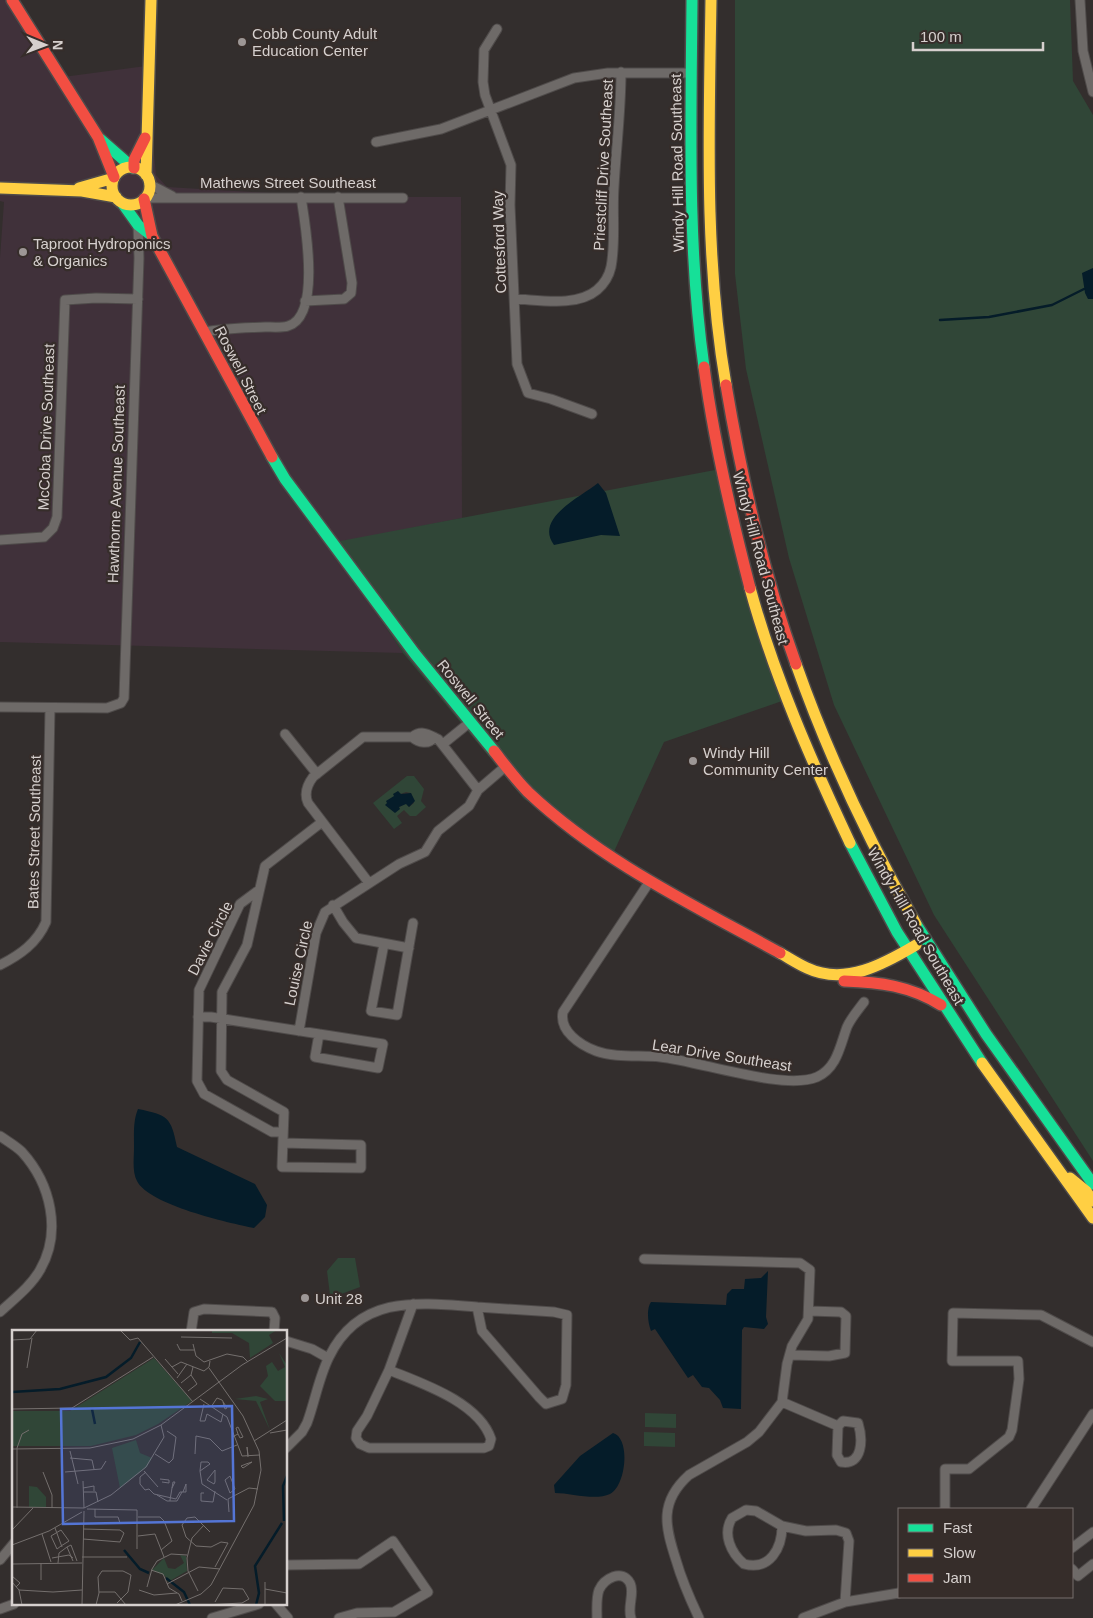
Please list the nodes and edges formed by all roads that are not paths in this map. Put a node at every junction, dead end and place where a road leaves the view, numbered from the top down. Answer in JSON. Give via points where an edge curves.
{"nodes":[{"id":1,"x":12,"y":0,"type":"edge"},
{"id":2,"x":151,"y":0,"type":"edge"},
{"id":3,"x":692,"y":0,"type":"edge"},
{"id":4,"x":711,"y":0,"type":"edge"},
{"id":5,"x":1080,"y":0,"type":"edge"},
{"id":6,"x":496,"y":29,"type":"dead end"},
{"id":7,"x":621,"y":72,"type":"junction"},
{"id":8,"x":691,"y":73,"type":"junction"},
{"id":9,"x":1093,"y":92,"type":"edge"},
{"id":10,"x":491,"y":110,"type":"junction"},
{"id":11,"x":148,"y":126,"type":"junction"},
{"id":12,"x":98,"y":137,"type":"junction"},
{"id":13,"x":376,"y":142,"type":"dead end"},
{"id":14,"x":133,"y":168,"type":"junction"},
{"id":15,"x":114,"y":178,"type":"junction"},
{"id":16,"x":148,"y":180,"type":"junction"},
{"id":17,"x":0,"y":188,"type":"edge"},
{"id":18,"x":72,"y":190,"type":"junction"},
{"id":19,"x":172,"y":196,"type":"junction"},
{"id":20,"x":301,"y":197,"type":"junction"},
{"id":21,"x":338,"y":197,"type":"junction"},
{"id":22,"x":145,"y":198,"type":"junction"},
{"id":23,"x":403,"y":198,"type":"dead end"},
{"id":24,"x":119,"y":200,"type":"junction"},
{"id":25,"x":138,"y":225,"type":"junction"},
{"id":26,"x":154,"y":239,"type":"junction"},
{"id":27,"x":139,"y":258,"type":"junction"},
{"id":28,"x":138,"y":299,"type":"junction"},
{"id":29,"x":515,"y":300,"type":"junction"},
{"id":30,"x":305,"y":301,"type":"junction"},
{"id":31,"x":204,"y":332,"type":"junction"},
{"id":32,"x":592,"y":414,"type":"dead end"},
{"id":33,"x":0,"y":540,"type":"edge"},
{"id":34,"x":0,"y":707,"type":"edge"},
{"id":35,"x":50,"y":708,"type":"junction"},
{"id":36,"x":469,"y":723,"type":"junction"},
{"id":37,"x":285,"y":734,"type":"dead end"},
{"id":38,"x":443,"y":744,"type":"junction"},
{"id":39,"x":506,"y":766,"type":"junction"},
{"id":40,"x":317,"y":774,"type":"junction"},
{"id":41,"x":478,"y":790,"type":"junction"},
{"id":42,"x":322,"y":822,"type":"junction"},
{"id":43,"x":650,"y":881,"type":"junction"},
{"id":44,"x":368,"y":883,"type":"junction"},
{"id":45,"x":259,"y":890,"type":"junction"},
{"id":46,"x":333,"y":905,"type":"junction"},
{"id":47,"x":414,"y":923,"type":"dead end"},
{"id":48,"x":924,"y":940,"type":"junction"},
{"id":49,"x":384,"y":944,"type":"junction"},
{"id":50,"x":409,"y":948,"type":"junction"},
{"id":51,"x":908,"y":949,"type":"junction"},
{"id":52,"x":0,"y":965,"type":"edge"},
{"id":53,"x":809,"y":969,"type":"junction"},
{"id":54,"x":864,"y":1002,"type":"dead end"},
{"id":55,"x":944,"y":1006,"type":"junction"},
{"id":56,"x":198,"y":1017,"type":"junction"},
{"id":57,"x":222,"y":1018,"type":"junction"},
{"id":58,"x":299,"y":1031,"type":"junction"},
{"id":59,"x":319,"y":1034,"type":"junction"},
{"id":60,"x":283,"y":1132,"type":"junction"},
{"id":61,"x":0,"y":1136,"type":"edge"},
{"id":62,"x":283,"y":1144,"type":"junction"},
{"id":63,"x":1058,"y":1169,"type":"junction"},
{"id":64,"x":1093,"y":1184,"type":"edge"},
{"id":65,"x":1093,"y":1201,"type":"edge"},
{"id":66,"x":1093,"y":1218,"type":"edge"},
{"id":67,"x":644,"y":1259,"type":"dead end"},
{"id":68,"x":413,"y":1304,"type":"junction"},
{"id":69,"x":476,"y":1307,"type":"junction"},
{"id":70,"x":809,"y":1311,"type":"junction"},
{"id":71,"x":0,"y":1312,"type":"edge"},
{"id":72,"x":191,"y":1330,"type":"edge"},
{"id":73,"x":274,"y":1330,"type":"edge"},
{"id":74,"x":288,"y":1342,"type":"edge"},
{"id":75,"x":1093,"y":1342,"type":"edge"},
{"id":76,"x":790,"y":1355,"type":"junction"},
{"id":77,"x":328,"y":1358,"type":"junction"},
{"id":78,"x":389,"y":1370,"type":"junction"},
{"id":79,"x":782,"y":1402,"type":"junction"},
{"id":80,"x":1092,"y":1419,"type":"edge"},
{"id":81,"x":838,"y":1426,"type":"junction"},
{"id":82,"x":288,"y":1445,"type":"edge"},
{"id":83,"x":945,"y":1508,"type":"edge"},
{"id":84,"x":1032,"y":1508,"type":"edge"},
{"id":85,"x":782,"y":1526,"type":"junction"},
{"id":86,"x":1093,"y":1532,"type":"edge"},
{"id":87,"x":12,"y":1545,"type":"edge"},
{"id":88,"x":1073,"y":1547,"type":"edge"},
{"id":89,"x":0,"y":1560,"type":"edge"},
{"id":90,"x":1093,"y":1564,"type":"edge"},
{"id":91,"x":288,"y":1565,"type":"edge"},
{"id":92,"x":1073,"y":1570,"type":"edge"},
{"id":93,"x":898,"y":1593,"type":"edge"},
{"id":94,"x":844,"y":1602,"type":"junction"},
{"id":95,"x":12,"y":1605,"type":"edge"},
{"id":96,"x":251,"y":1606,"type":"edge"},
{"id":97,"x":278,"y":1606,"type":"edge"},
{"id":98,"x":0,"y":1609,"type":"edge"},
{"id":99,"x":230,"y":1611,"type":"edge"},
{"id":100,"x":212,"y":1618,"type":"edge"},
{"id":101,"x":288,"y":1618,"type":"edge"},
{"id":102,"x":339,"y":1618,"type":"edge"},
{"id":103,"x":597,"y":1618,"type":"edge"},
{"id":104,"x":631,"y":1618,"type":"edge"},
{"id":105,"x":700,"y":1618,"type":"edge"},
{"id":106,"x":802,"y":1618,"type":"edge"}],
"edges":[{"from":1,"to":12,"type":"main road"},
{"from":2,"to":11,"type":"main road"},
{"from":3,"to":8,"type":"main road","name":"Windy Hill Road Southeast"},
{"from":4,"to":48,"type":"main road","name":"Windy Hill Road Southeast","via":[[709,153],[712,263],[727,392],[741,470],[775,604],[813,712],[863,826]]},
{"from":5,"to":9,"type":"street","via":[[1083,51]]},
{"from":6,"to":10,"type":"street","name":"Cottesford Way","via":[[484,50],[483,61],[485,95]]},
{"from":7,"to":8,"type":"street"},
{"from":7,"to":10,"type":"street","via":[[574,78]]},
{"from":7,"to":29,"type":"street","name":"Priestcliff Drive Southeast","via":[[613,189],[614,246],[605,281],[589,295],[577,299]]},
{"from":8,"to":51,"type":"main road","name":"Windy Hill Road Southeast","via":[[690,208],[700,337],[715,439],[737,537],[758,615],[813,762],[849,840]]},
{"from":10,"to":13,"type":"street","via":[[441,129]]},
{"from":10,"to":29,"type":"street","name":"Cottesford Way","via":[[511,165]]},
{"from":11,"to":14,"type":"main road"},
{"from":11,"to":16,"type":"main road"},
{"from":12,"to":14,"type":"main road"},
{"from":12,"to":15,"type":"main road"},
{"from":14,"to":15,"type":"main road","via":[[124,169]]},
{"from":14,"to":16,"type":"main road"},
{"from":15,"to":18,"type":"main road"},
{"from":15,"to":24,"type":"main road","via":[[112,188]]},
{"from":16,"to":19,"type":"street","name":"Mathews Street Southeast"},
{"from":16,"to":22,"type":"main road"},
{"from":17,"to":18,"type":"main road"},
{"from":18,"to":24,"type":"main road"},
{"from":19,"to":20,"type":"street","name":"Mathews Street Southeast"},
{"from":19,"to":22,"type":"street","name":"Mathews Street Southeast"},
{"from":20,"to":21,"type":"street","name":"Mathews Street Southeast"},
{"from":20,"to":30,"type":"street","via":[[310,253]]},
{"from":21,"to":23,"type":"street","name":"Mathews Street Southeast"},
{"from":21,"to":30,"type":"street","via":[[351,293],[344,299]]},
{"from":22,"to":24,"type":"main road","via":[[133,205]]},
{"from":22,"to":26,"type":"main road","name":"Roswell Street"},
{"from":24,"to":25,"type":"main road","name":"Roswell Street"},
{"from":25,"to":26,"type":"main road","name":"Roswell Street"},
{"from":25,"to":27,"type":"street","name":"Hawthorne Avenue Southeast"},
{"from":26,"to":27,"type":"street"},
{"from":26,"to":31,"type":"main road","name":"Roswell Street"},
{"from":27,"to":28,"type":"street","name":"Hawthorne Avenue Southeast"},
{"from":28,"to":33,"type":"street","name":"McCoba Drive Southeast","via":[[65,300],[57,517],[53,528],[44,537]]},
{"from":28,"to":35,"type":"street","name":"Hawthorne Avenue Southeast","via":[[125,691],[121,703],[115,706]]},
{"from":29,"to":32,"type":"street","name":"Cottesford Way","via":[[518,364],[528,393]]},
{"from":30,"to":31,"type":"street","via":[[301,317],[288,326]]},
{"from":31,"to":36,"type":"main road","name":"Roswell Street","via":[[285,479]]},
{"from":34,"to":35,"type":"street"},
{"from":35,"to":52,"type":"street","name":"Bates Street Southeast","via":[[46,922],[30,947]]},
{"from":36,"to":38,"type":"street"},
{"from":36,"to":39,"type":"main road","name":"Roswell Street"},
{"from":37,"to":40,"type":"street"},
{"from":38,"to":40,"type":"street","via":[[434,738],[428,742],[412,737],[363,737]]},
{"from":38,"to":41,"type":"street"},
{"from":39,"to":41,"type":"street"},
{"from":39,"to":43,"type":"main road","name":"Roswell Street","via":[[527,791],[560,821]]},
{"from":40,"to":42,"type":"street","via":[[308,784],[306,800]]},
{"from":41,"to":44,"type":"street","via":[[469,806],[438,832],[424,852]]},
{"from":42,"to":44,"type":"street"},
{"from":42,"to":45,"type":"street","name":"Davie Circle","via":[[265,866]]},
{"from":43,"to":53,"type":"main road","name":"Roswell Street"},
{"from":43,"to":54,"type":"street","name":"Lear Drive Southeast","via":[[563,1012],[561,1024],[594,1050],[670,1058],[784,1081],[808,1080],[827,1071],[835,1061],[848,1026]]},
{"from":44,"to":46,"type":"street"},
{"from":45,"to":56,"type":"street","name":"Davie Circle","via":[[240,904],[199,990]]},
{"from":45,"to":57,"type":"street","name":"Davie Circle","via":[[247,945],[222,992]]},
{"from":46,"to":49,"type":"street","via":[[352,936]]},
{"from":46,"to":58,"type":"street","name":"Louise Circle","via":[[318,924]]},
{"from":47,"to":50,"type":"street"},
{"from":48,"to":51,"type":"main road","name":"Roswell Street"},
{"from":48,"to":64,"type":"main road","name":"Windy Hill Road Southeast","via":[[983,1030]]},
{"from":49,"to":50,"type":"street"},
{"from":49,"to":50,"type":"street","via":[[371,1011],[397,1015]]},
{"from":51,"to":53,"type":"main road","name":"Roswell Street","via":[[867,971],[829,973]]},
{"from":51,"to":55,"type":"main road","name":"Windy Hill Road Southeast"},
{"from":53,"to":55,"type":"main road","via":[[832,980],[903,986]]},
{"from":55,"to":63,"type":"main road","name":"Windy Hill Road Southeast"},
{"from":56,"to":57,"type":"street"},
{"from":56,"to":60,"type":"street","name":"Davie Circle","via":[[197,1081],[200,1090],[272,1132]]},
{"from":57,"to":58,"type":"street"},
{"from":57,"to":60,"type":"street","name":"Davie Circle","via":[[221,1070],[224,1076],[284,1112]]},
{"from":58,"to":59,"type":"street"},
{"from":59,"to":59,"type":"street","via":[[383,1044],[378,1068],[315,1057]]},
{"from":60,"to":62,"type":"street","name":"Davie Circle"},
{"from":61,"to":71,"type":"street","via":[[21,1152],[46,1188],[52,1233],[48,1255],[40,1272]]},
{"from":62,"to":62,"type":"street","name":"Davie Circle","via":[[282,1167],[361,1168],[361,1146]]},
{"from":63,"to":65,"type":"main road","via":[[1086,1191]]},
{"from":63,"to":66,"type":"main road","name":"Windy Hill Road Southeast"},
{"from":67,"to":70,"type":"street","via":[[804,1264],[810,1270]]},
{"from":68,"to":69,"type":"street"},
{"from":68,"to":77,"type":"street","via":[[387,1307],[365,1316],[340,1337]]},
{"from":68,"to":78,"type":"street"},
{"from":69,"to":69,"type":"street","via":[[482,1332],[539,1397],[546,1404],[562,1398],[566,1386],[567,1315]]},
{"from":70,"to":76,"type":"street","via":[[807,1324],[792,1346]]},
{"from":70,"to":76,"type":"street","via":[[841,1312],[846,1316],[845,1353]]},
{"from":72,"to":73,"type":"street","via":[[194,1312],[204,1309],[272,1312]]},
{"from":74,"to":77,"type":"street"},
{"from":75,"to":83,"type":"street","via":[[1041,1315],[953,1313],[952,1361],[1018,1361],[1019,1378],[1009,1436],[969,1469],[945,1469]]},
{"from":76,"to":79,"type":"street"},
{"from":77,"to":82,"type":"street","via":[[307,1423]]},
{"from":78,"to":78,"type":"street","via":[[357,1432],[360,1444],[369,1448],[489,1446],[491,1439],[487,1431],[459,1402]]},
{"from":79,"to":81,"type":"street"},
{"from":79,"to":105,"type":"street","via":[[747,1442],[689,1474],[671,1500],[666,1529],[686,1590]]},
{"from":80,"to":84,"type":"street"},
{"from":81,"to":81,"type":"street","via":[[844,1421],[858,1423],[859,1454],[854,1461],[839,1460]]},
{"from":85,"to":85,"type":"street","via":[[756,1511],[746,1510],[732,1518],[729,1524],[731,1547],[744,1564],[763,1562],[779,1550]]},
{"from":85,"to":94,"type":"street","via":[[846,1533],[849,1541]]},
{"from":86,"to":88,"type":"street"},
{"from":87,"to":89,"type":"street"},
{"from":90,"to":92,"type":"street","via":[[1078,1576]]},
{"from":91,"to":102,"type":"street","via":[[359,1564],[393,1540],[428,1592],[394,1612],[357,1613]]},
{"from":93,"to":94,"type":"street"},
{"from":94,"to":106,"type":"street"},
{"from":95,"to":98,"type":"street"},
{"from":96,"to":99,"type":"street"},
{"from":97,"to":101,"type":"street"},
{"from":99,"to":100,"type":"street"},
{"from":103,"to":104,"type":"street","via":[[601,1587],[611,1577],[620,1576],[631,1584]]}]}
